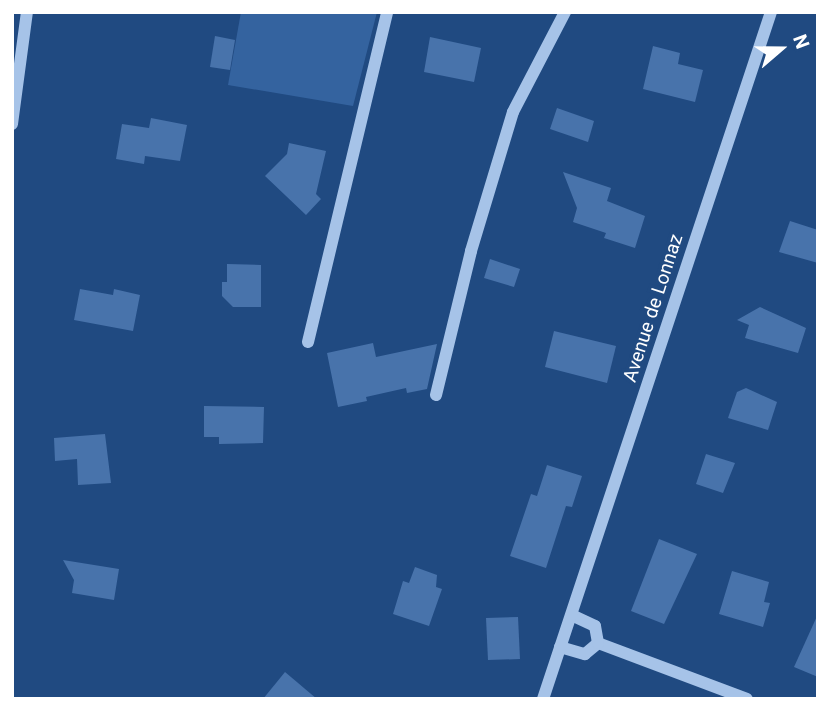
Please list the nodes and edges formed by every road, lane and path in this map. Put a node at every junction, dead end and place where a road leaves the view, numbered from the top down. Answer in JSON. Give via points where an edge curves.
{"nodes":[{"id":1,"x":27,"y":12,"type":"edge"},
{"id":2,"x":387,"y":12,"type":"edge"},
{"id":3,"x":565,"y":12,"type":"edge"},
{"id":4,"x":771,"y":12,"type":"edge"},
{"id":5,"x":12,"y":124,"type":"edge"},
{"id":6,"x":309,"y":342,"type":"dead end"},
{"id":7,"x":436,"y":395,"type":"dead end"},
{"id":8,"x":571,"y":615,"type":"junction"},
{"id":9,"x":598,"y":643,"type":"junction"},
{"id":10,"x":561,"y":648,"type":"junction"},
{"id":11,"x":544,"y":699,"type":"edge"},
{"id":12,"x":747,"y":699,"type":"edge"}],
"edges":[{"from":1,"to":5,"type":"street"},
{"from":2,"to":6,"type":"street"},
{"from":3,"to":7,"type":"street","via":[[513,112],[471,251]]},
{"from":4,"to":8,"type":"street","name":"Avenue de Lonnaz"},
{"from":8,"to":9,"type":"street","via":[[595,626]]},
{"from":8,"to":10,"type":"street","name":"Avenue de Lonnaz"},
{"from":9,"to":10,"type":"street","via":[[585,654]]},
{"from":9,"to":12,"type":"street"},
{"from":10,"to":11,"type":"street","name":"Avenue de Lonnaz"}]}
